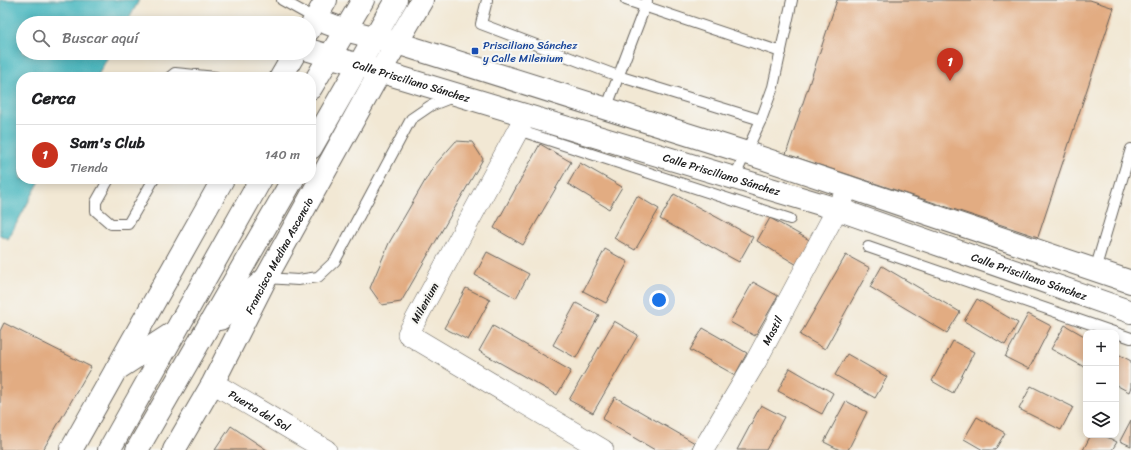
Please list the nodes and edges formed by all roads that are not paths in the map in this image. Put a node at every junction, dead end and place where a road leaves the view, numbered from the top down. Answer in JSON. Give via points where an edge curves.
{"nodes":[{"id":1,"x":282,"y":0,"type":"edge"},
{"id":2,"x":326,"y":0,"type":"edge"},
{"id":3,"x":363,"y":0,"type":"edge"},
{"id":4,"x":396,"y":0,"type":"edge"},
{"id":5,"x":422,"y":0,"type":"edge"},
{"id":6,"x":487,"y":0,"type":"edge"},
{"id":7,"x":626,"y":0,"type":"edge"},
{"id":8,"x":792,"y":0,"type":"edge"},
{"id":9,"x":646,"y":3,"type":"edge"},
{"id":10,"x":302,"y":16,"type":"edge"},
{"id":11,"x":316,"y":17,"type":"edge"},
{"id":12,"x":316,"y":25,"type":"edge"},
{"id":13,"x":345,"y":30,"type":"junction"},
{"id":14,"x":374,"y":38,"type":"junction"},
{"id":15,"x":397,"y":43,"type":"junction"},
{"id":16,"x":781,"y":52,"type":"junction"},
{"id":17,"x":319,"y":53,"type":"edge"},
{"id":18,"x":291,"y":60,"type":"edge"},
{"id":19,"x":358,"y":64,"type":"junction"},
{"id":20,"x":381,"y":70,"type":"junction"},
{"id":21,"x":284,"y":72,"type":"edge"},
{"id":22,"x":315,"y":72,"type":"edge"},
{"id":23,"x":618,"y":76,"type":"junction"},
{"id":24,"x":458,"y":94,"type":"junction"},
{"id":25,"x":606,"y":109,"type":"junction"},
{"id":26,"x":761,"y":120,"type":"junction"},
{"id":27,"x":522,"y":123,"type":"junction"},
{"id":28,"x":316,"y":139,"type":"edge"},
{"id":29,"x":1131,"y":149,"type":"edge"},
{"id":30,"x":747,"y":152,"type":"junction"},
{"id":31,"x":734,"y":178,"type":"junction"},
{"id":32,"x":106,"y":184,"type":"edge"},
{"id":33,"x":151,"y":184,"type":"edge"},
{"id":34,"x":220,"y":184,"type":"edge"},
{"id":35,"x":258,"y":184,"type":"edge"},
{"id":36,"x":290,"y":184,"type":"edge"},
{"id":37,"x":849,"y":187,"type":"junction"},
{"id":38,"x":837,"y":209,"type":"junction"},
{"id":39,"x":790,"y":219,"type":"dead end"},
{"id":40,"x":868,"y":247,"type":"dead end"},
{"id":41,"x":1095,"y":270,"type":"junction"},
{"id":42,"x":266,"y":278,"type":"junction"},
{"id":43,"x":1131,"y":282,"type":"edge"},
{"id":44,"x":1131,"y":312,"type":"edge"},
{"id":45,"x":207,"y":330,"type":"junction"},
{"id":46,"x":176,"y":332,"type":"junction"},
{"id":47,"x":1131,"y":338,"type":"edge"},
{"id":48,"x":116,"y":370,"type":"junction"},
{"id":49,"x":213,"y":383,"type":"junction"},
{"id":50,"x":71,"y":450,"type":"edge"},
{"id":51,"x":109,"y":450,"type":"edge"},
{"id":52,"x":137,"y":450,"type":"edge"},
{"id":53,"x":174,"y":450,"type":"edge"},
{"id":54,"x":326,"y":450,"type":"edge"},
{"id":55,"x":603,"y":450,"type":"edge"},
{"id":56,"x":703,"y":450,"type":"edge"}],
"edges":[{"from":1,"to":10,"type":"lane"},
{"from":2,"to":11,"type":"main road"},
{"from":3,"to":13,"type":"main road"},
{"from":4,"to":14,"type":"main road"},
{"from":5,"to":15,"type":"main road","name":"Francisco Medina Ascencio"},
{"from":6,"to":23,"type":"lane","via":[[481,24]]},
{"from":7,"to":9,"type":"lane"},
{"from":8,"to":16,"type":"lane"},
{"from":9,"to":16,"type":"lane"},
{"from":9,"to":23,"type":"lane"},
{"from":12,"to":13,"type":"main road"},
{"from":13,"to":14,"type":"main road"},
{"from":13,"to":17,"type":"main road"},
{"from":14,"to":15,"type":"main road"},
{"from":14,"to":19,"type":"main road"},
{"from":15,"to":20,"type":"main road","name":"Francisco Medina Ascencio"},
{"from":15,"to":25,"type":"main road"},
{"from":16,"to":26,"type":"lane","via":[[773,87]]},
{"from":17,"to":19,"type":"main road","name":"Calle Prisciliano Sánchez"},
{"from":17,"to":22,"type":"main road"},
{"from":18,"to":21,"type":"main road"},
{"from":19,"to":20,"type":"main road","name":"Calle Prisciliano Sánchez"},
{"from":19,"to":28,"type":"main road"},
{"from":20,"to":24,"type":"main road","name":"Calle Prisciliano Sánchez"},
{"from":20,"to":42,"type":"main road","name":"Francisco Medina Ascencio"},
{"from":23,"to":25,"type":"lane"},
{"from":23,"to":26,"type":"lane"},
{"from":24,"to":27,"type":"main road","name":"Calle Prisciliano Sánchez"},
{"from":24,"to":42,"type":"lane","via":[[430,106],[411,119],[335,261],[318,277],[298,280]]},
{"from":25,"to":30,"type":"main road"},
{"from":26,"to":30,"type":"lane"},
{"from":27,"to":31,"type":"main road","name":"Calle Prisciliano Sánchez"},
{"from":27,"to":39,"type":"lane"},
{"from":27,"to":55,"type":"street","name":"Milenium","via":[[408,334]]},
{"from":29,"to":41,"type":"lane"},
{"from":30,"to":31,"type":"lane"},
{"from":30,"to":37,"type":"main road"},
{"from":31,"to":38,"type":"main road","name":"Calle Prisciliano Sánchez"},
{"from":32,"to":33,"type":"lane","via":[[96,202],[96,211],[111,224],[128,224]]},
{"from":34,"to":48,"type":"main road"},
{"from":35,"to":46,"type":"main road"},
{"from":36,"to":45,"type":"main road"},
{"from":37,"to":38,"type":"street","name":"Mastil"},
{"from":37,"to":41,"type":"main road"},
{"from":38,"to":44,"type":"main road","name":"Calle Prisciliano Sánchez"},
{"from":38,"to":56,"type":"street","name":"Mastil","via":[[760,354]]},
{"from":40,"to":47,"type":"lane"},
{"from":41,"to":43,"type":"main road"},
{"from":42,"to":45,"type":"main road"},
{"from":42,"to":49,"type":"main road","name":"Francisco Medina Ascencio"},
{"from":45,"to":52,"type":"main road"},
{"from":46,"to":48,"type":"main road"},
{"from":46,"to":51,"type":"main road"},
{"from":48,"to":50,"type":"main road"},
{"from":49,"to":53,"type":"main road","name":"Francisco Medina Ascencio"},
{"from":49,"to":54,"type":"street","name":"Puerta del Sol"}]}
